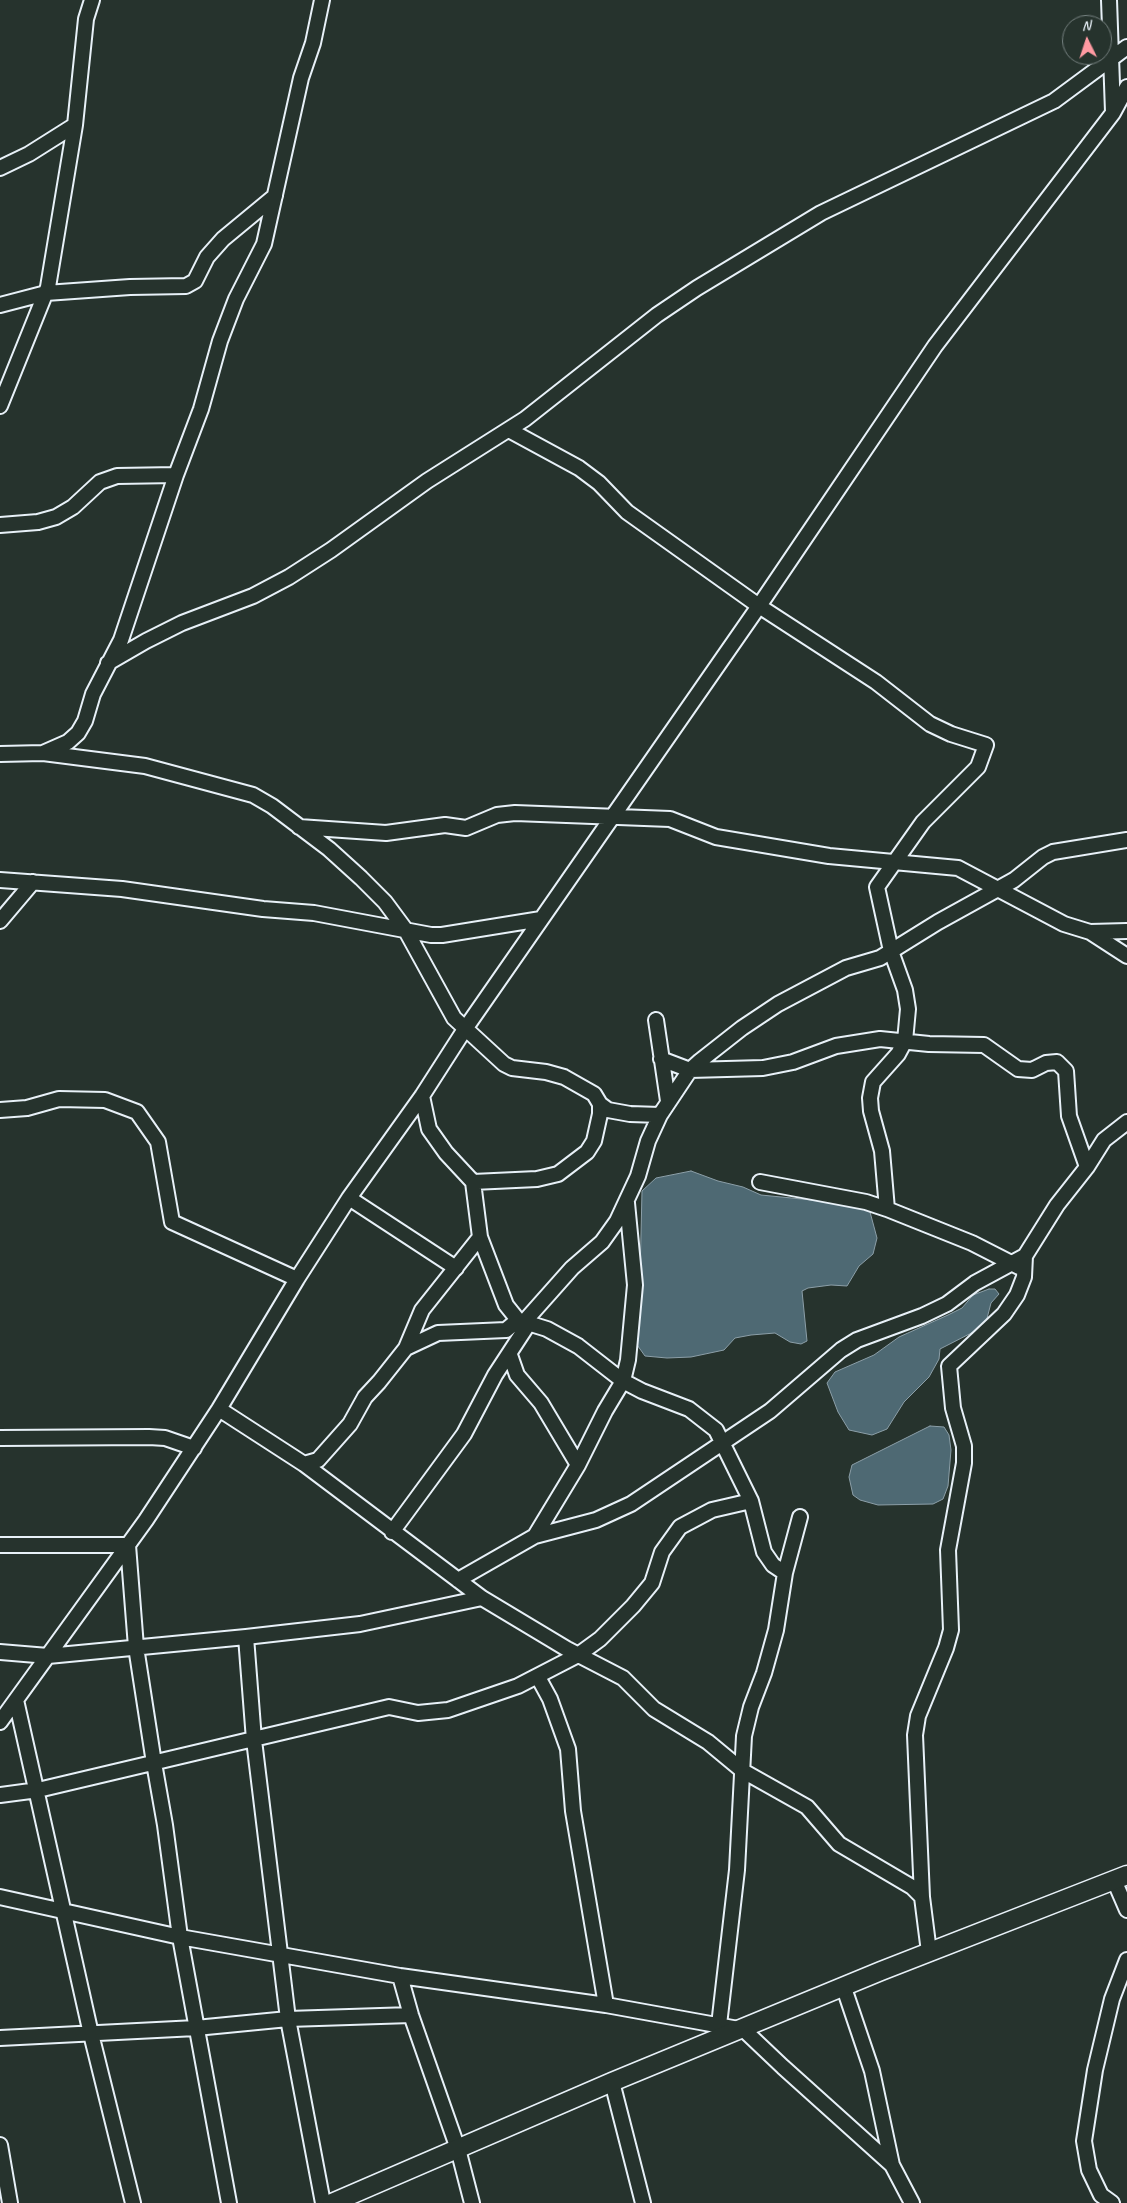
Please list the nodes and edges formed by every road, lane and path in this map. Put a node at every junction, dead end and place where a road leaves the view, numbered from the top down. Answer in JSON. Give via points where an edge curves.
{"nodes":[{"id":1,"x":92,"y":0,"type":"edge"},
{"id":2,"x":322,"y":0,"type":"edge"},
{"id":3,"x":1109,"y":0,"type":"edge"},
{"id":4,"x":1110,"y":15,"type":"edge"},
{"id":5,"x":1127,"y":47,"type":"edge"},
{"id":6,"x":1112,"y":60,"type":"joint"},
{"id":7,"x":1105,"y":65,"type":"edge"},
{"id":8,"x":1127,"y":87,"type":"edge"},
{"id":9,"x":1113,"y":113,"type":"junction"},
{"id":10,"x":74,"y":125,"type":"junction"},
{"id":11,"x":0,"y":168,"type":"edge"},
{"id":12,"x":275,"y":196,"type":"junction"},
{"id":13,"x":46,"y":293,"type":"junction"},
{"id":14,"x":0,"y":305,"type":"edge"},
{"id":15,"x":0,"y":406,"type":"edge"},
{"id":16,"x":509,"y":430,"type":"junction"},
{"id":17,"x":176,"y":475,"type":"junction"},
{"id":18,"x":0,"y":525,"type":"edge"},
{"id":19,"x":759,"y":606,"type":"junction"},
{"id":20,"x":108,"y":664,"type":"junction"},
{"id":21,"x":43,"y":753,"type":"junction"},
{"id":22,"x":0,"y":754,"type":"edge"},
{"id":23,"x":612,"y":817,"type":"junction"},
{"id":24,"x":299,"y":827,"type":"junction"},
{"id":25,"x":1127,"y":840,"type":"edge"},
{"id":26,"x":892,"y":862,"type":"junction"},
{"id":27,"x":0,"y":880,"type":"edge"},
{"id":28,"x":33,"y":882,"type":"junction"},
{"id":29,"x":1000,"y":889,"type":"junction"},
{"id":30,"x":541,"y":919,"type":"junction"},
{"id":31,"x":0,"y":921,"type":"edge"},
{"id":32,"x":405,"y":929,"type":"junction"},
{"id":33,"x":1090,"y":932,"type":"junction"},
{"id":34,"x":1127,"y":932,"type":"edge"},
{"id":35,"x":891,"y":951,"type":"junction"},
{"id":36,"x":1127,"y":956,"type":"edge"},
{"id":37,"x":656,"y":1020,"type":"dead end"},
{"id":38,"x":465,"y":1029,"type":"junction"},
{"id":39,"x":906,"y":1041,"type":"junction"},
{"id":40,"x":661,"y":1059,"type":"junction"},
{"id":41,"x":690,"y":1070,"type":"junction"},
{"id":42,"x":422,"y":1096,"type":"junction"},
{"id":43,"x":668,"y":1101,"type":"junction"},
{"id":44,"x":600,"y":1104,"type":"junction"},
{"id":45,"x":0,"y":1110,"type":"edge"},
{"id":46,"x":660,"y":1115,"type":"junction"},
{"id":47,"x":1127,"y":1122,"type":"edge"},
{"id":48,"x":1087,"y":1167,"type":"junction"},
{"id":49,"x":474,"y":1182,"type":"junction"},
{"id":50,"x":760,"y":1182,"type":"dead end"},
{"id":51,"x":349,"y":1198,"type":"junction"},
{"id":52,"x":626,"y":1202,"type":"junction"},
{"id":53,"x":887,"y":1209,"type":"junction"},
{"id":54,"x":480,"y":1236,"type":"junction"},
{"id":55,"x":1020,"y":1263,"type":"junction"},
{"id":56,"x":456,"y":1268,"type":"junction"},
{"id":57,"x":297,"y":1278,"type":"junction"},
{"id":58,"x":524,"y":1321,"type":"junction"},
{"id":59,"x":406,"y":1348,"type":"junction"},
{"id":60,"x":510,"y":1355,"type":"junction"},
{"id":61,"x":623,"y":1381,"type":"junction"},
{"id":62,"x":219,"y":1409,"type":"junction"},
{"id":63,"x":0,"y":1438,"type":"edge"},
{"id":64,"x":722,"y":1442,"type":"junction"},
{"id":65,"x":194,"y":1448,"type":"junction"},
{"id":66,"x":304,"y":1464,"type":"junction"},
{"id":67,"x":578,"y":1465,"type":"junction"},
{"id":68,"x":751,"y":1501,"type":"junction"},
{"id":69,"x":800,"y":1518,"type":"dead end"},
{"id":70,"x":392,"y":1532,"type":"junction"},
{"id":71,"x":535,"y":1536,"type":"junction"},
{"id":72,"x":0,"y":1545,"type":"edge"},
{"id":73,"x":128,"y":1545,"type":"junction"},
{"id":74,"x":785,"y":1573,"type":"junction"},
{"id":75,"x":458,"y":1580,"type":"junction"},
{"id":76,"x":482,"y":1598,"type":"junction"},
{"id":77,"x":246,"y":1638,"type":"junction"},
{"id":78,"x":136,"y":1647,"type":"junction"},
{"id":79,"x":0,"y":1652,"type":"edge"},
{"id":80,"x":578,"y":1655,"type":"junction"},
{"id":81,"x":48,"y":1656,"type":"junction"},
{"id":82,"x":538,"y":1677,"type":"junction"},
{"id":83,"x":16,"y":1700,"type":"junction"},
{"id":84,"x":0,"y":1722,"type":"edge"},
{"id":85,"x":254,"y":1740,"type":"junction"},
{"id":86,"x":154,"y":1763,"type":"junction"},
{"id":87,"x":744,"y":1771,"type":"junction"},
{"id":88,"x":38,"y":1790,"type":"junction"},
{"id":89,"x":0,"y":1794,"type":"edge"},
{"id":90,"x":1121,"y":1878,"type":"edge"},
{"id":91,"x":0,"y":1897,"type":"edge"},
{"id":92,"x":922,"y":1897,"type":"junction"},
{"id":93,"x":65,"y":1910,"type":"junction"},
{"id":94,"x":1127,"y":1910,"type":"edge"},
{"id":95,"x":180,"y":1937,"type":"junction"},
{"id":96,"x":929,"y":1952,"type":"junction"},
{"id":97,"x":280,"y":1954,"type":"junction"},
{"id":98,"x":1127,"y":1960,"type":"edge"},
{"id":99,"x":400,"y":1976,"type":"junction"},
{"id":100,"x":844,"y":1988,"type":"junction"},
{"id":101,"x":606,"y":2005,"type":"junction"},
{"id":102,"x":411,"y":2015,"type":"junction"},
{"id":103,"x":288,"y":2018,"type":"junction"},
{"id":104,"x":719,"y":2025,"type":"junction"},
{"id":105,"x":196,"y":2028,"type":"junction"},
{"id":106,"x":744,"y":2030,"type":"junction"},
{"id":107,"x":91,"y":2034,"type":"junction"},
{"id":108,"x":0,"y":2038,"type":"edge"},
{"id":109,"x":612,"y":2082,"type":"junction"},
{"id":110,"x":0,"y":2145,"type":"edge"},
{"id":111,"x":458,"y":2149,"type":"junction"},
{"id":112,"x":892,"y":2165,"type":"junction"},
{"id":113,"x":10,"y":2203,"type":"edge"},
{"id":114,"x":133,"y":2203,"type":"edge"},
{"id":115,"x":229,"y":2203,"type":"edge"},
{"id":116,"x":323,"y":2203,"type":"edge"},
{"id":117,"x":332,"y":2203,"type":"edge"},
{"id":118,"x":472,"y":2203,"type":"edge"},
{"id":119,"x":644,"y":2203,"type":"edge"},
{"id":120,"x":912,"y":2203,"type":"edge"},
{"id":121,"x":1112,"y":2203,"type":"edge"}],
"edges":[{"from":1,"to":10,"type":"street","via":[[86,19]]},
{"from":2,"to":12,"type":"street"},
{"from":3,"to":4,"type":"street"},
{"from":5,"to":6,"type":"street"},
{"from":6,"to":9,"type":"street"},
{"from":7,"to":16,"type":"street","via":[[1054,101],[821,213],[748,256],[657,315]]},
{"from":8,"to":9,"type":"street"},
{"from":9,"to":19,"type":"street","via":[[935,346]]},
{"from":10,"to":11,"type":"street"},
{"from":10,"to":13,"type":"street","via":[[56,252]]},
{"from":12,"to":13,"type":"street","via":[[223,239],[207,257],[195,281],[186,286],[130,286]]},
{"from":12,"to":17,"type":"street","via":[[264,244],[236,299]]},
{"from":13,"to":14,"type":"street"},
{"from":13,"to":15,"type":"street"},
{"from":16,"to":19,"type":"street","via":[[579,468],[627,512]]},
{"from":16,"to":20,"type":"street","via":[[427,481],[289,577],[253,596],[153,637]]},
{"from":17,"to":18,"type":"street","via":[[117,476],[100,482],[56,518]]},
{"from":17,"to":20,"type":"street","via":[[120,640]]},
{"from":19,"to":23,"type":"street"},
{"from":19,"to":26,"type":"street","via":[[876,682],[930,724],[986,745],[978,767],[923,822]]},
{"from":20,"to":21,"type":"street","via":[[78,733],[68,742]]},
{"from":21,"to":22,"type":"street"},
{"from":21,"to":24,"type":"street","via":[[145,766],[236,790],[272,806]]},
{"from":23,"to":24,"type":"street","via":[[504,813],[466,828],[445,825],[386,833]]},
{"from":23,"to":26,"type":"street","via":[[670,818],[716,837],[829,856]]},
{"from":23,"to":30,"type":"street"},
{"from":24,"to":32,"type":"street","via":[[361,878]]},
{"from":25,"to":29,"type":"street","via":[[1054,852],[1042,857]]},
{"from":26,"to":29,"type":"street","via":[[958,868]]},
{"from":26,"to":35,"type":"street","via":[[877,887]]},
{"from":27,"to":28,"type":"street"},
{"from":28,"to":31,"type":"street"},
{"from":28,"to":32,"type":"street","via":[[122,889],[314,913]]},
{"from":29,"to":33,"type":"street","via":[[1036,911]]},
{"from":29,"to":35,"type":"street"},
{"from":30,"to":32,"type":"street","via":[[442,935]]},
{"from":30,"to":38,"type":"street"},
{"from":32,"to":38,"type":"street","via":[[437,982],[447,1007]]},
{"from":33,"to":34,"type":"street"},
{"from":33,"to":36,"type":"street"},
{"from":35,"to":39,"type":"street","via":[[907,1000]]},
{"from":35,"to":41,"type":"street","via":[[880,958],[832,974],[778,1004]]},
{"from":37,"to":40,"type":"street"},
{"from":38,"to":42,"type":"street"},
{"from":38,"to":44,"type":"street","via":[[504,1064],[564,1077],[594,1094]]},
{"from":39,"to":41,"type":"street","via":[[880,1039],[850,1043],[793,1062],[763,1068]]},
{"from":39,"to":48,"type":"street","via":[[984,1045],[1018,1069],[1032,1070],[1051,1061],[1061,1065],[1066,1071],[1070,1116]]},
{"from":39,"to":53,"type":"street","via":[[873,1082],[870,1098],[882,1151]]},
{"from":40,"to":41,"type":"street"},
{"from":40,"to":43,"type":"street"},
{"from":41,"to":43,"type":"street"},
{"from":42,"to":49,"type":"street","via":[[432,1135]]},
{"from":42,"to":51,"type":"street"},
{"from":43,"to":46,"type":"street"},
{"from":44,"to":46,"type":"street","via":[[618,1113]]},
{"from":44,"to":49,"type":"street","via":[[594,1140],[587,1152],[558,1174],[537,1179]]},
{"from":45,"to":57,"type":"street","via":[[27,1108],[59,1098],[105,1100],[137,1112],[158,1142],[172,1222]]},
{"from":46,"to":52,"type":"street"},
{"from":47,"to":48,"type":"street","via":[[1104,1140]]},
{"from":48,"to":55,"type":"street","via":[[1057,1205]]},
{"from":49,"to":54,"type":"street"},
{"from":50,"to":53,"type":"street"},
{"from":51,"to":56,"type":"street"},
{"from":51,"to":57,"type":"street"},
{"from":52,"to":58,"type":"street","via":[[602,1242],[572,1268]]},
{"from":52,"to":61,"type":"street","via":[[635,1285]]},
{"from":53,"to":55,"type":"street"},
{"from":54,"to":56,"type":"street"},
{"from":54,"to":58,"type":"street","via":[[501,1295]]},
{"from":55,"to":64,"type":"street","via":[[975,1283],[938,1308],[857,1340],[770,1411]]},
{"from":55,"to":92,"type":"street","via":[[1017,1295],[1004,1314],[949,1366],[953,1408],[964,1446],[964,1463],[948,1550],[951,1630],[918,1716],[915,1735]]},
{"from":56,"to":59,"type":"street","via":[[422,1310]]},
{"from":57,"to":62,"type":"street"},
{"from":58,"to":59,"type":"street","via":[[495,1332],[438,1333]]},
{"from":58,"to":60,"type":"street"},
{"from":58,"to":61,"type":"street","via":[[578,1346]]},
{"from":59,"to":66,"type":"street","via":[[365,1397],[335,1443],[318,1460]]},
{"from":60,"to":67,"type":"street","via":[[517,1375],[541,1403]]},
{"from":60,"to":70,"type":"street","via":[[487,1388],[464,1434]]},
{"from":61,"to":64,"type":"street","via":[[689,1409],[716,1430]]},
{"from":61,"to":67,"type":"street"},
{"from":62,"to":65,"type":"street"},
{"from":62,"to":66,"type":"street"},
{"from":63,"to":65,"type":"street","via":[[149,1437],[165,1438]]},
{"from":64,"to":68,"type":"street"},
{"from":64,"to":71,"type":"street","via":[[631,1504],[596,1520]]},
{"from":65,"to":73,"type":"street"},
{"from":66,"to":70,"type":"street"},
{"from":67,"to":71,"type":"street"},
{"from":68,"to":74,"type":"street","via":[[764,1552],[773,1565]]},
{"from":68,"to":80,"type":"street","via":[[712,1510],[680,1527],[662,1552],[645,1594],[600,1639]]},
{"from":69,"to":74,"type":"street"},
{"from":70,"to":75,"type":"street"},
{"from":71,"to":75,"type":"street"},
{"from":72,"to":73,"type":"street"},
{"from":73,"to":78,"type":"street"},
{"from":73,"to":81,"type":"street"},
{"from":74,"to":87,"type":"street","via":[[776,1630],[744,1736]]},
{"from":75,"to":76,"type":"street"},
{"from":76,"to":77,"type":"street","via":[[360,1624]]},
{"from":76,"to":80,"type":"street"},
{"from":77,"to":78,"type":"street"},
{"from":77,"to":85,"type":"street"},
{"from":78,"to":81,"type":"street"},
{"from":78,"to":86,"type":"street"},
{"from":79,"to":81,"type":"street"},
{"from":80,"to":82,"type":"street"},
{"from":80,"to":87,"type":"street","via":[[623,1678],[654,1709],[708,1742]]},
{"from":81,"to":83,"type":"street"},
{"from":82,"to":85,"type":"street","via":[[448,1710],[418,1713],[388,1707]]},
{"from":82,"to":101,"type":"street","via":[[554,1707],[568,1750],[573,1812]]},
{"from":83,"to":84,"type":"street"},
{"from":83,"to":88,"type":"street"},
{"from":85,"to":86,"type":"street"},
{"from":85,"to":97,"type":"street"},
{"from":86,"to":88,"type":"street"},
{"from":86,"to":95,"type":"street"},
{"from":87,"to":92,"type":"street","via":[[807,1807],[839,1844],[912,1887]]},
{"from":87,"to":104,"type":"street","via":[[737,1870]]},
{"from":88,"to":89,"type":"street"},
{"from":88,"to":93,"type":"street"},
{"from":90,"to":94,"type":"street"},
{"from":90,"to":96,"type":"main road"},
{"from":91,"to":93,"type":"street"},
{"from":92,"to":96,"type":"street"},
{"from":93,"to":95,"type":"street"},
{"from":93,"to":107,"type":"street"},
{"from":95,"to":97,"type":"street"},
{"from":95,"to":105,"type":"street"},
{"from":96,"to":100,"type":"main road"},
{"from":97,"to":99,"type":"street"},
{"from":97,"to":103,"type":"street"},
{"from":98,"to":121,"type":"street","via":[[1095,2070],[1084,2141],[1089,2170],[1102,2195]]},
{"from":99,"to":101,"type":"street"},
{"from":99,"to":102,"type":"street"},
{"from":100,"to":106,"type":"main road"},
{"from":100,"to":112,"type":"street","via":[[872,2071]]},
{"from":101,"to":104,"type":"street"},
{"from":102,"to":103,"type":"street"},
{"from":102,"to":111,"type":"street"},
{"from":103,"to":105,"type":"street"},
{"from":103,"to":116,"type":"street"},
{"from":104,"to":106,"type":"street"},
{"from":105,"to":107,"type":"street"},
{"from":105,"to":115,"type":"street"},
{"from":106,"to":109,"type":"main road"},
{"from":106,"to":112,"type":"street"},
{"from":107,"to":108,"type":"street"},
{"from":107,"to":114,"type":"street"},
{"from":109,"to":111,"type":"main road"},
{"from":109,"to":119,"type":"street"},
{"from":110,"to":113,"type":"street"},
{"from":111,"to":117,"type":"main road"},
{"from":111,"to":118,"type":"street"},
{"from":112,"to":120,"type":"street"}]}
